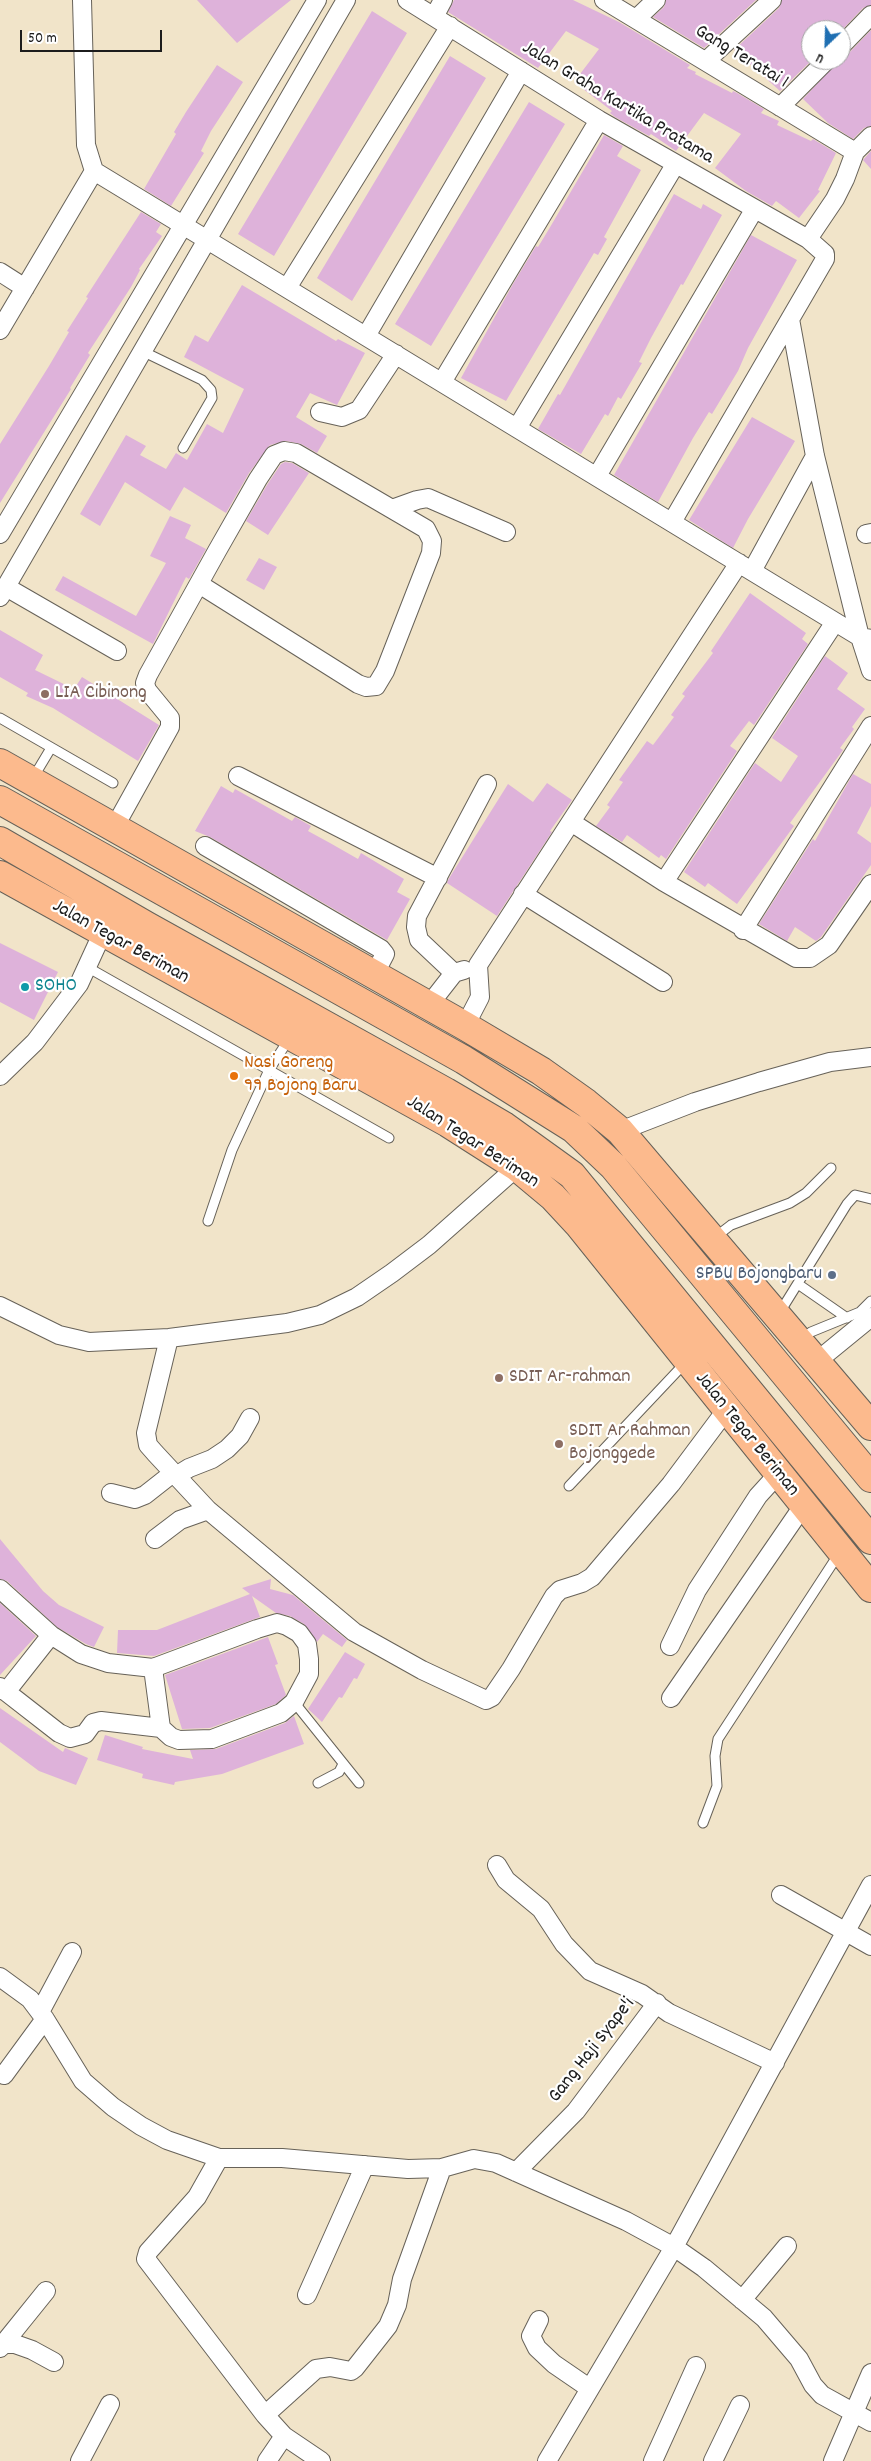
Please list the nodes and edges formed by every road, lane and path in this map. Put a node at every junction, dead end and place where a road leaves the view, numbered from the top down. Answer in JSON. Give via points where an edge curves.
{"nodes":[{"id":1,"x":82,"y":0,"type":"edge"},
{"id":2,"x":317,"y":0,"type":"edge"},
{"id":3,"x":346,"y":0,"type":"edge"},
{"id":4,"x":407,"y":0,"type":"edge"},
{"id":5,"x":443,"y":0,"type":"edge"},
{"id":6,"x":604,"y":0,"type":"edge"},
{"id":7,"x":656,"y":0,"type":"edge"},
{"id":8,"x":772,"y":0,"type":"edge"},
{"id":9,"x":871,"y":15,"type":"edge"},
{"id":10,"x":434,"y":17,"type":"junction"},
{"id":11,"x":636,"y":19,"type":"junction"},
{"id":12,"x":450,"y":26,"type":"junction"},
{"id":13,"x":851,"y":36,"type":"edge"},
{"id":14,"x":706,"y":62,"type":"junction"},
{"id":15,"x":817,"y":70,"type":"edge"},
{"id":16,"x":521,"y":71,"type":"junction"},
{"id":17,"x":780,"y":107,"type":"junction"},
{"id":18,"x":599,"y":120,"type":"junction"},
{"id":19,"x":871,"y":136,"type":"edge"},
{"id":20,"x":855,"y":152,"type":"junction"},
{"id":21,"x":675,"y":165,"type":"junction"},
{"id":22,"x":94,"y":171,"type":"junction"},
{"id":23,"x":754,"y":210,"type":"junction"},
{"id":24,"x":184,"y":225,"type":"junction"},
{"id":25,"x":207,"y":239,"type":"junction"},
{"id":26,"x":808,"y":239,"type":"junction"},
{"id":27,"x":0,"y":272,"type":"edge"},
{"id":28,"x":25,"y":288,"type":"junction"},
{"id":29,"x":287,"y":288,"type":"junction"},
{"id":30,"x":790,"y":319,"type":"junction"},
{"id":31,"x":0,"y":330,"type":"edge"},
{"id":32,"x":366,"y":336,"type":"junction"},
{"id":33,"x":142,"y":351,"type":"junction"},
{"id":34,"x":396,"y":354,"type":"junction"},
{"id":35,"x":442,"y":382,"type":"junction"},
{"id":36,"x":320,"y":412,"type":"dead end"},
{"id":37,"x":517,"y":428,"type":"junction"},
{"id":38,"x":183,"y":448,"type":"dead end"},
{"id":39,"x":815,"y":456,"type":"junction"},
{"id":40,"x":597,"y":476,"type":"junction"},
{"id":41,"x":392,"y":509,"type":"junction"},
{"id":42,"x":672,"y":522,"type":"junction"},
{"id":43,"x":506,"y":532,"type":"dead end"},
{"id":44,"x":0,"y":534,"type":"edge"},
{"id":45,"x":746,"y":567,"type":"junction"},
{"id":46,"x":199,"y":584,"type":"junction"},
{"id":47,"x":3,"y":592,"type":"edge"},
{"id":48,"x":835,"y":622,"type":"junction"},
{"id":49,"x":866,"y":638,"type":"edge"},
{"id":50,"x":117,"y":651,"type":"dead end"},
{"id":51,"x":871,"y":671,"type":"edge"},
{"id":52,"x":0,"y":718,"type":"edge"},
{"id":53,"x":871,"y":726,"type":"edge"},
{"id":54,"x":51,"y":748,"type":"junction"},
{"id":55,"x":0,"y":762,"type":"edge"},
{"id":56,"x":238,"y":776,"type":"dead end"},
{"id":57,"x":32,"y":781,"type":"junction"},
{"id":58,"x":113,"y":783,"type":"dead end"},
{"id":59,"x":487,"y":784,"type":"dead end"},
{"id":60,"x":0,"y":800,"type":"edge"},
{"id":61,"x":571,"y":822,"type":"junction"},
{"id":62,"x":114,"y":828,"type":"junction"},
{"id":63,"x":0,"y":840,"type":"edge"},
{"id":64,"x":205,"y":846,"type":"dead end"},
{"id":65,"x":183,"y":867,"type":"junction"},
{"id":66,"x":0,"y":876,"type":"edge"},
{"id":67,"x":438,"y":878,"type":"junction"},
{"id":68,"x":664,"y":882,"type":"junction"},
{"id":69,"x":871,"y":884,"type":"edge"},
{"id":70,"x":273,"y":886,"type":"junction"},
{"id":71,"x":168,"y":894,"type":"junction"},
{"id":72,"x":523,"y":894,"type":"junction"},
{"id":73,"x":262,"y":911,"type":"junction"},
{"id":74,"x":147,"y":926,"type":"junction"},
{"id":75,"x":743,"y":930,"type":"junction"},
{"id":76,"x":102,"y":934,"type":"junction"},
{"id":77,"x":133,"y":950,"type":"junction"},
{"id":78,"x":478,"y":965,"type":"junction"},
{"id":79,"x":87,"y":967,"type":"junction"},
{"id":80,"x":454,"y":973,"type":"junction"},
{"id":81,"x":374,"y":975,"type":"junction"},
{"id":82,"x":662,"y":982,"type":"dead end"},
{"id":83,"x":429,"y":1005,"type":"junction"},
{"id":84,"x":465,"y":1026,"type":"junction"},
{"id":85,"x":291,"y":1037,"type":"junction"},
{"id":86,"x":871,"y":1057,"type":"edge"},
{"id":87,"x":7,"y":1059,"type":"edge"},
{"id":88,"x":464,"y":1060,"type":"junction"},
{"id":89,"x":269,"y":1070,"type":"junction"},
{"id":90,"x":0,"y":1076,"type":"edge"},
{"id":91,"x":446,"y":1092,"type":"junction"},
{"id":92,"x":620,"y":1131,"type":"junction"},
{"id":93,"x":389,"y":1138,"type":"dead end"},
{"id":94,"x":517,"y":1167,"type":"junction"},
{"id":95,"x":830,"y":1168,"type":"dead end"},
{"id":96,"x":871,"y":1199,"type":"edge"},
{"id":97,"x":208,"y":1221,"type":"dead end"},
{"id":98,"x":712,"y":1240,"type":"junction"},
{"id":99,"x":749,"y":1284,"type":"junction"},
{"id":100,"x":798,"y":1284,"type":"junction"},
{"id":101,"x":871,"y":1302,"type":"edge"},
{"id":102,"x":726,"y":1304,"type":"junction"},
{"id":103,"x":0,"y":1306,"type":"edge"},
{"id":104,"x":777,"y":1316,"type":"junction"},
{"id":105,"x":871,"y":1317,"type":"edge"},
{"id":106,"x":847,"y":1318,"type":"junction"},
{"id":107,"x":696,"y":1329,"type":"junction"},
{"id":108,"x":169,"y":1338,"type":"junction"},
{"id":109,"x":807,"y":1352,"type":"junction"},
{"id":110,"x":681,"y":1354,"type":"junction"},
{"id":111,"x":727,"y":1408,"type":"junction"},
{"id":112,"x":250,"y":1418,"type":"dead end"},
{"id":113,"x":871,"y":1426,"type":"edge"},
{"id":114,"x":175,"y":1474,"type":"junction"},
{"id":115,"x":778,"y":1474,"type":"junction"},
{"id":116,"x":871,"y":1478,"type":"edge"},
{"id":117,"x":569,"y":1486,"type":"dead end"},
{"id":118,"x":112,"y":1493,"type":"dead end"},
{"id":119,"x":803,"y":1506,"type":"junction"},
{"id":120,"x":208,"y":1510,"type":"junction"},
{"id":121,"x":155,"y":1539,"type":"dead end"},
{"id":122,"x":871,"y":1540,"type":"edge"},
{"id":123,"x":840,"y":1552,"type":"junction"},
{"id":124,"x":0,"y":1588,"type":"edge"},
{"id":125,"x":871,"y":1588,"type":"edge"},
{"id":126,"x":51,"y":1635,"type":"junction"},
{"id":127,"x":670,"y":1646,"type":"dead end"},
{"id":128,"x":153,"y":1668,"type":"junction"},
{"id":129,"x":3,"y":1689,"type":"edge"},
{"id":130,"x":672,"y":1698,"type":"dead end"},
{"id":131,"x":294,"y":1702,"type":"junction"},
{"id":132,"x":160,"y":1728,"type":"junction"},
{"id":133,"x":343,"y":1764,"type":"junction"},
{"id":134,"x":318,"y":1783,"type":"dead end"},
{"id":135,"x":360,"y":1783,"type":"dead end"},
{"id":136,"x":703,"y":1823,"type":"dead end"},
{"id":137,"x":498,"y":1865,"type":"dead end"},
{"id":138,"x":871,"y":1885,"type":"edge"},
{"id":139,"x":781,"y":1894,"type":"dead end"},
{"id":140,"x":865,"y":1910,"type":"edge"},
{"id":141,"x":845,"y":1932,"type":"junction"},
{"id":142,"x":871,"y":1946,"type":"edge"},
{"id":143,"x":72,"y":1952,"type":"dead end"},
{"id":144,"x":0,"y":1977,"type":"edge"},
{"id":145,"x":657,"y":2003,"type":"junction"},
{"id":146,"x":42,"y":2016,"type":"junction"},
{"id":147,"x":775,"y":2063,"type":"junction"},
{"id":148,"x":4,"y":2075,"type":"dead end"},
{"id":149,"x":219,"y":2158,"type":"junction"},
{"id":150,"x":365,"y":2165,"type":"junction"},
{"id":151,"x":442,"y":2168,"type":"junction"},
{"id":152,"x":516,"y":2172,"type":"junction"},
{"id":153,"x":787,"y":2246,"type":"dead end"},
{"id":154,"x":674,"y":2247,"type":"junction"},
{"id":155,"x":46,"y":2291,"type":"dead end"},
{"id":156,"x":307,"y":2295,"type":"dead end"},
{"id":157,"x":742,"y":2300,"type":"junction"},
{"id":158,"x":539,"y":2320,"type":"dead end"},
{"id":159,"x":1,"y":2346,"type":"edge"},
{"id":160,"x":54,"y":2362,"type":"dead end"},
{"id":161,"x":696,"y":2366,"type":"dead end"},
{"id":162,"x":871,"y":2373,"type":"edge"},
{"id":163,"x":589,"y":2388,"type":"junction"},
{"id":164,"x":110,"y":2404,"type":"dead end"},
{"id":165,"x":740,"y":2405,"type":"dead end"},
{"id":166,"x":854,"y":2412,"type":"junction"},
{"id":167,"x":265,"y":2416,"type":"junction"},
{"id":168,"x":871,"y":2422,"type":"edge"},
{"id":169,"x":284,"y":2436,"type":"junction"},
{"id":170,"x":80,"y":2461,"type":"edge"},
{"id":171,"x":267,"y":2461,"type":"edge"},
{"id":172,"x":321,"y":2461,"type":"edge"},
{"id":173,"x":547,"y":2461,"type":"edge"},
{"id":174,"x":653,"y":2461,"type":"edge"},
{"id":175,"x":712,"y":2461,"type":"edge"},
{"id":176,"x":833,"y":2461,"type":"edge"}],
"edges":[{"from":1,"to":22,"type":"street","via":[[86,146]]},
{"from":2,"to":24,"type":"street"},
{"from":3,"to":25,"type":"street"},
{"from":4,"to":10,"type":"street","name":"Jalan Graha Kartika Pratama"},
{"from":5,"to":10,"type":"street"},
{"from":6,"to":11,"type":"street","name":"Gang Teratai 1"},
{"from":7,"to":11,"type":"street"},
{"from":8,"to":14,"type":"street"},
{"from":9,"to":13,"type":"street"},
{"from":10,"to":12,"type":"street","name":"Jalan Graha Kartika Pratama"},
{"from":11,"to":14,"type":"street","name":"Gang Teratai 1"},
{"from":12,"to":16,"type":"street","name":"Jalan Graha Kartika Pratama"},
{"from":12,"to":29,"type":"street"},
{"from":14,"to":17,"type":"street","name":"Gang Teratai 1"},
{"from":15,"to":17,"type":"street"},
{"from":16,"to":18,"type":"street","name":"Jalan Graha Kartika Pratama"},
{"from":16,"to":32,"type":"street"},
{"from":17,"to":20,"type":"street","name":"Gang Teratai 1"},
{"from":18,"to":21,"type":"street","name":"Jalan Graha Kartika Pratama"},
{"from":18,"to":35,"type":"street"},
{"from":19,"to":20,"type":"street"},
{"from":20,"to":26,"type":"street","via":[[839,192]]},
{"from":21,"to":23,"type":"street","name":"Jalan Graha Kartika Pratama"},
{"from":21,"to":37,"type":"street"},
{"from":22,"to":24,"type":"street"},
{"from":22,"to":28,"type":"street"},
{"from":23,"to":26,"type":"street","name":"Jalan Graha Kartika Pratama"},
{"from":23,"to":40,"type":"street"},
{"from":24,"to":25,"type":"street"},
{"from":24,"to":44,"type":"street"},
{"from":25,"to":29,"type":"street"},
{"from":25,"to":33,"type":"street"},
{"from":26,"to":30,"type":"street","name":"Jalan Graha Kartika Pratama","via":[[823,250],[825,259]]},
{"from":27,"to":28,"type":"street"},
{"from":28,"to":31,"type":"street"},
{"from":29,"to":32,"type":"street"},
{"from":30,"to":39,"type":"street"},
{"from":30,"to":42,"type":"street","name":"Jalan Graha Kartika Pratama"},
{"from":32,"to":34,"type":"street"},
{"from":33,"to":38,"type":"lane","via":[[202,380],[212,390],[212,398]]},
{"from":33,"to":47,"type":"street"},
{"from":34,"to":35,"type":"street"},
{"from":34,"to":36,"type":"street","via":[[359,410],[342,417]]},
{"from":35,"to":37,"type":"street"},
{"from":37,"to":40,"type":"street"},
{"from":39,"to":45,"type":"street"},
{"from":39,"to":49,"type":"street"},
{"from":40,"to":42,"type":"street"},
{"from":41,"to":43,"type":"street","via":[[428,498]]},
{"from":41,"to":46,"type":"street","via":[[296,453],[284,451],[274,455],[258,479]]},
{"from":41,"to":46,"type":"street","via":[[426,529],[432,541],[432,553],[376,686],[358,684]]},
{"from":42,"to":45,"type":"street"},
{"from":45,"to":48,"type":"street"},
{"from":45,"to":61,"type":"street"},
{"from":46,"to":62,"type":"street","via":[[145,683],[170,718],[170,727]]},
{"from":47,"to":50,"type":"street"},
{"from":48,"to":49,"type":"street"},
{"from":48,"to":68,"type":"street"},
{"from":49,"to":51,"type":"street"},
{"from":52,"to":54,"type":"lane"},
{"from":53,"to":75,"type":"street"},
{"from":54,"to":57,"type":"lane"},
{"from":54,"to":58,"type":"lane"},
{"from":55,"to":57,"type":"main road"},
{"from":56,"to":67,"type":"street"},
{"from":57,"to":62,"type":"main road"},
{"from":59,"to":67,"type":"street"},
{"from":60,"to":71,"type":"main road"},
{"from":61,"to":68,"type":"street"},
{"from":61,"to":72,"type":"street"},
{"from":62,"to":65,"type":"main road"},
{"from":63,"to":74,"type":"main road","name":"Jalan Tegar Beriman"},
{"from":64,"to":70,"type":"street"},
{"from":65,"to":71,"type":"main road"},
{"from":65,"to":73,"type":"main road"},
{"from":66,"to":76,"type":"main road","name":"Jalan Tegar Beriman"},
{"from":67,"to":80,"type":"street","via":[[417,916],[416,927],[419,940]]},
{"from":68,"to":75,"type":"street"},
{"from":69,"to":75,"type":"street","via":[[829,945],[810,958],[796,958]]},
{"from":70,"to":73,"type":"street"},
{"from":70,"to":81,"type":"street","via":[[381,949],[385,954]]},
{"from":71,"to":88,"type":"main road"},
{"from":72,"to":78,"type":"street"},
{"from":72,"to":82,"type":"street"},
{"from":73,"to":81,"type":"main road"},
{"from":74,"to":77,"type":"main road"},
{"from":74,"to":91,"type":"main road","name":"Jalan Tegar Beriman"},
{"from":76,"to":77,"type":"main road","name":"Jalan Tegar Beriman"},
{"from":76,"to":79,"type":"street"},
{"from":77,"to":85,"type":"main road","name":"Jalan Tegar Beriman"},
{"from":78,"to":80,"type":"street"},
{"from":78,"to":84,"type":"street","via":[[480,997]]},
{"from":79,"to":87,"type":"street","via":[[79,984],[53,1019]]},
{"from":79,"to":89,"type":"lane"},
{"from":80,"to":83,"type":"street"},
{"from":81,"to":83,"type":"main road"},
{"from":83,"to":84,"type":"main road"},
{"from":84,"to":92,"type":"main road","via":[[541,1071]]},
{"from":85,"to":89,"type":"lane"},
{"from":85,"to":94,"type":"main road","name":"Jalan Tegar Beriman","via":[[448,1123]]},
{"from":86,"to":92,"type":"street","via":[[830,1062],[759,1082]]},
{"from":87,"to":90,"type":"street"},
{"from":88,"to":91,"type":"main road"},
{"from":88,"to":102,"type":"main road","via":[[526,1097],[580,1135],[613,1166]]},
{"from":89,"to":93,"type":"lane"},
{"from":89,"to":97,"type":"lane","via":[[232,1150]]},
{"from":91,"to":107,"type":"main road","name":"Jalan Tegar Beriman","via":[[518,1136],[572,1175]]},
{"from":92,"to":98,"type":"main road"},
{"from":94,"to":108,"type":"street","via":[[429,1245],[358,1297],[320,1315],[287,1323]]},
{"from":94,"to":110,"type":"main road","name":"Jalan Tegar Beriman","via":[[553,1196],[573,1218]]},
{"from":95,"to":98,"type":"lane","via":[[806,1193],[790,1203],[732,1225]]},
{"from":96,"to":100,"type":"lane","via":[[855,1195],[847,1204]]},
{"from":98,"to":99,"type":"main road"},
{"from":99,"to":102,"type":"main road"},
{"from":99,"to":104,"type":"main road"},
{"from":100,"to":104,"type":"lane"},
{"from":100,"to":106,"type":"lane"},
{"from":101,"to":106,"type":"lane"},
{"from":102,"to":116,"type":"main road"},
{"from":103,"to":108,"type":"street","via":[[59,1335],[89,1342]]},
{"from":104,"to":109,"type":"main road"},
{"from":105,"to":109,"type":"street"},
{"from":106,"to":109,"type":"lane","via":[[811,1332]]},
{"from":107,"to":110,"type":"main road"},
{"from":107,"to":122,"type":"main road","name":"Jalan Tegar Beriman"},
{"from":108,"to":114,"type":"street","via":[[146,1433],[148,1445]]},
{"from":109,"to":113,"type":"main road"},
{"from":110,"to":111,"type":"main road","name":"Jalan Tegar Beriman"},
{"from":110,"to":117,"type":"lane"},
{"from":111,"to":115,"type":"main road","name":"Jalan Tegar Beriman"},
{"from":111,"to":120,"type":"street","via":[[671,1484],[605,1563],[582,1584],[560,1590],[554,1596],[511,1668],[492,1697],[486,1700],[422,1670],[354,1632]]},
{"from":112,"to":114,"type":"street","via":[[240,1436],[227,1449],[212,1459]]},
{"from":114,"to":118,"type":"street","via":[[135,1499]]},
{"from":114,"to":120,"type":"street"},
{"from":115,"to":119,"type":"main road","name":"Jalan Tegar Beriman"},
{"from":115,"to":127,"type":"street","via":[[758,1496],[697,1590]]},
{"from":119,"to":123,"type":"main road","name":"Jalan Tegar Beriman"},
{"from":119,"to":130,"type":"street"},
{"from":120,"to":121,"type":"street","via":[[180,1520]]},
{"from":123,"to":125,"type":"main road","name":"Jalan Tegar Beriman"},
{"from":123,"to":136,"type":"lane","via":[[718,1739],[715,1756],[718,1786]]},
{"from":124,"to":126,"type":"street"},
{"from":126,"to":128,"type":"street","via":[[81,1654],[108,1663]]},
{"from":126,"to":129,"type":"street"},
{"from":128,"to":131,"type":"street","via":[[277,1623],[288,1626],[307,1644],[309,1674]]},
{"from":128,"to":132,"type":"street"},
{"from":129,"to":132,"type":"street","via":[[60,1734],[70,1738],[84,1734],[93,1723],[100,1721]]},
{"from":131,"to":132,"type":"street","via":[[281,1713],[212,1739],[180,1740]]},
{"from":131,"to":133,"type":"lane"},
{"from":133,"to":134,"type":"lane","via":[[339,1772]]},
{"from":133,"to":135,"type":"lane"},
{"from":137,"to":145,"type":"street","name":"Gang Haji Syape'i","via":[[506,1880],[541,1909],[564,1944],[590,1971]]},
{"from":138,"to":140,"type":"street"},
{"from":139,"to":141,"type":"street"},
{"from":140,"to":141,"type":"street"},
{"from":141,"to":142,"type":"street"},
{"from":141,"to":147,"type":"street"},
{"from":143,"to":146,"type":"street"},
{"from":144,"to":146,"type":"street","via":[[30,2000]]},
{"from":145,"to":147,"type":"street","via":[[669,2013]]},
{"from":145,"to":152,"type":"street","name":"Gang Haji Syape'i","via":[[576,2112]]},
{"from":146,"to":148,"type":"street"},
{"from":146,"to":149,"type":"street","via":[[83,2081],[113,2107],[167,2140]]},
{"from":147,"to":154,"type":"street"},
{"from":149,"to":150,"type":"street","via":[[282,2158]]},
{"from":149,"to":167,"type":"street","via":[[197,2197],[148,2252],[146,2259]]},
{"from":150,"to":151,"type":"street"},
{"from":150,"to":156,"type":"street"},
{"from":151,"to":152,"type":"street","via":[[474,2160],[496,2163]]},
{"from":151,"to":167,"type":"street","via":[[388,2326],[351,2371],[330,2367],[316,2369]]},
{"from":152,"to":154,"type":"street","via":[[626,2221]]},
{"from":153,"to":157,"type":"street"},
{"from":154,"to":157,"type":"street"},
{"from":154,"to":163,"type":"street"},
{"from":155,"to":159,"type":"street"},
{"from":157,"to":166,"type":"street","via":[[782,2338],[822,2395]]},
{"from":158,"to":163,"type":"street","via":[[531,2336],[537,2348]]},
{"from":159,"to":160,"type":"street","via":[[14,2344]]},
{"from":161,"to":174,"type":"street"},
{"from":162,"to":166,"type":"street"},
{"from":163,"to":173,"type":"street"},
{"from":164,"to":170,"type":"street"},
{"from":165,"to":175,"type":"street"},
{"from":166,"to":168,"type":"street"},
{"from":166,"to":176,"type":"street"},
{"from":167,"to":169,"type":"street"},
{"from":169,"to":171,"type":"street"},
{"from":169,"to":172,"type":"street"}]}
